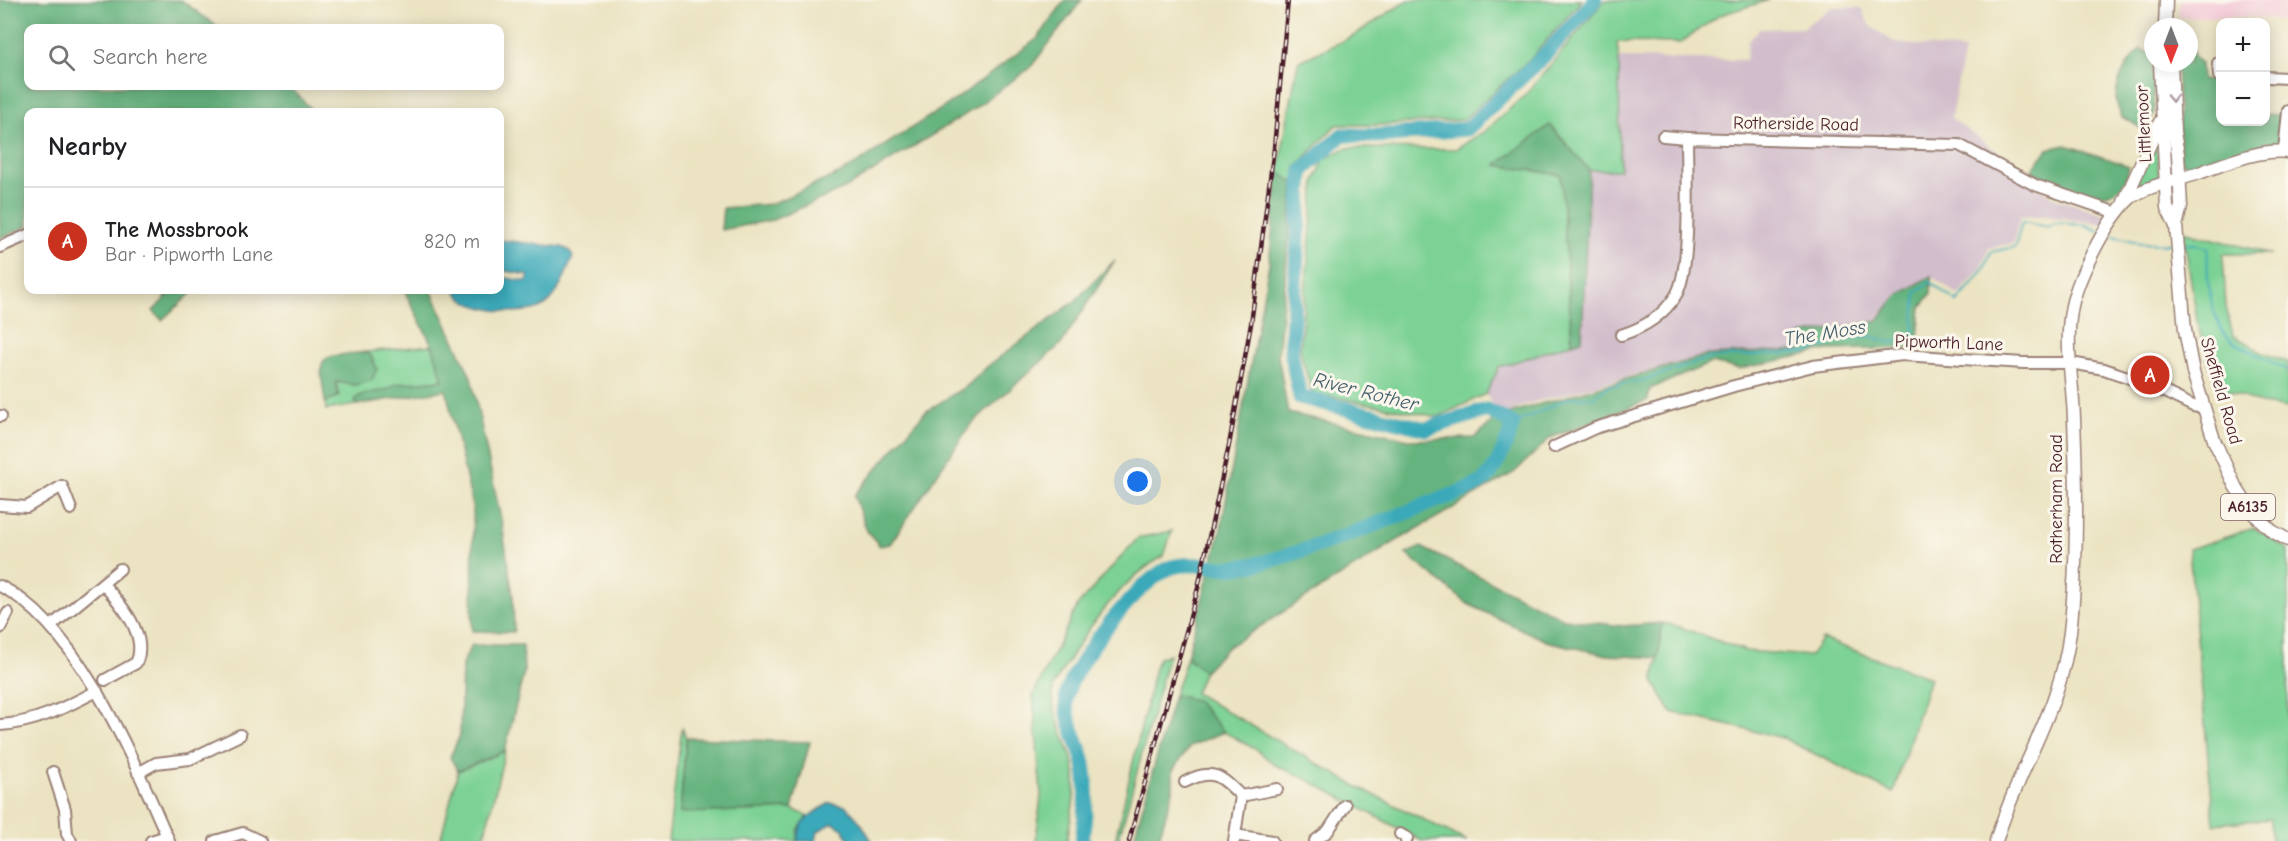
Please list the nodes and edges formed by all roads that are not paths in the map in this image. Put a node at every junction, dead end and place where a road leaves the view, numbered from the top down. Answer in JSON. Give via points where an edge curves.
{"nodes":[{"id":1,"x":2166,"y":0,"type":"edge"},
{"id":2,"x":2165,"y":18,"type":"edge"},
{"id":3,"x":2160,"y":72,"type":"edge"},
{"id":4,"x":2171,"y":72,"type":"edge"},
{"id":5,"x":2270,"y":77,"type":"edge"},
{"id":6,"x":2288,"y":78,"type":"edge"},
{"id":7,"x":2288,"y":111,"type":"edge"},
{"id":8,"x":2162,"y":119,"type":"junction"},
{"id":9,"x":2174,"y":133,"type":"junction"},
{"id":10,"x":1663,"y":136,"type":"dead end"},
{"id":11,"x":1687,"y":138,"type":"junction"},
{"id":12,"x":2286,"y":152,"type":"edge"},
{"id":13,"x":2179,"y":179,"type":"junction"},
{"id":14,"x":2165,"y":184,"type":"junction"},
{"id":15,"x":2120,"y":209,"type":"junction"},
{"id":16,"x":2176,"y":226,"type":"junction"},
{"id":17,"x":24,"y":237,"type":"edge"},
{"id":18,"x":0,"y":246,"type":"edge"},
{"id":19,"x":1621,"y":335,"type":"dead end"},
{"id":20,"x":2070,"y":363,"type":"junction"},
{"id":21,"x":2204,"y":408,"type":"junction"},
{"id":22,"x":1554,"y":447,"type":"dead end"},
{"id":23,"x":0,"y":505,"type":"edge"},
{"id":24,"x":71,"y":509,"type":"dead end"},
{"id":25,"x":2288,"y":540,"type":"edge"},
{"id":26,"x":120,"y":569,"type":"dead end"},
{"id":27,"x":103,"y":584,"type":"junction"},
{"id":28,"x":0,"y":586,"type":"edge"},
{"id":29,"x":8,"y":613,"type":"dead end"},
{"id":30,"x":51,"y":626,"type":"junction"},
{"id":31,"x":0,"y":628,"type":"edge"},
{"id":32,"x":105,"y":680,"type":"dead end"},
{"id":33,"x":97,"y":691,"type":"junction"},
{"id":34,"x":0,"y":725,"type":"edge"},
{"id":35,"x":240,"y":735,"type":"dead end"},
{"id":36,"x":53,"y":772,"type":"dead end"},
{"id":37,"x":138,"y":773,"type":"junction"},
{"id":38,"x":1185,"y":782,"type":"dead end"},
{"id":39,"x":1278,"y":789,"type":"dead end"},
{"id":40,"x":1241,"y":796,"type":"junction"},
{"id":41,"x":1345,"y":805,"type":"dead end"},
{"id":42,"x":168,"y":838,"type":"edge"},
{"id":43,"x":1234,"y":838,"type":"edge"},
{"id":44,"x":71,"y":841,"type":"edge"},
{"id":45,"x":151,"y":841,"type":"edge"},
{"id":46,"x":215,"y":841,"type":"edge"},
{"id":47,"x":260,"y":841,"type":"edge"},
{"id":48,"x":1272,"y":841,"type":"edge"},
{"id":49,"x":1315,"y":841,"type":"edge"},
{"id":50,"x":1996,"y":841,"type":"edge"}],
"edges":[{"from":1,"to":2,"type":"main road"},
{"from":3,"to":8,"type":"main road","name":"Littlemoor","number":"A6135"},
{"from":4,"to":9,"type":"main road","name":"Littlemoor","number":"A6135","one_way":true},
{"from":5,"to":6,"type":"street"},
{"from":7,"to":12,"type":"street"},
{"from":8,"to":14,"type":"main road","name":"Littlemoor","number":"A6135"},
{"from":8,"to":15,"type":"main road"},
{"from":9,"to":13,"type":"main road","name":"Littlemoor","number":"A6135"},
{"from":9,"to":14,"type":"main road","number":"A6135","via":[[2170,179]]},
{"from":10,"to":11,"type":"street","name":"Rotherside Road"},
{"from":11,"to":15,"type":"street","name":"Rotherside Road","via":[[1959,145],[2035,185]]},
{"from":11,"to":19,"type":"street","via":[[1685,267],[1679,289],[1656,317]]},
{"from":12,"to":13,"type":"main road","name":"Rotherham Road","via":[[2244,157]]},
{"from":13,"to":14,"type":"main road","name":"Rotherham Road"},
{"from":13,"to":16,"type":"main road","number":"A6135","via":[[2172,201]]},
{"from":14,"to":15,"type":"main road","name":"Rotherham Road","via":[[2135,195]]},
{"from":14,"to":16,"type":"main road","name":"Sheffield Road","number":"A6135","via":[[2167,208]]},
{"from":15,"to":20,"type":"main road","name":"Rotherham Road","via":[[2074,294],[2069,320]]},
{"from":16,"to":21,"type":"main road","name":"Sheffield Road","number":"A6135","via":[[2185,330]]},
{"from":17,"to":18,"type":"street"},
{"from":20,"to":21,"type":"street","name":"Pipworth Lane","via":[[2104,369]]},
{"from":20,"to":22,"type":"street","name":"Pipworth Lane","via":[[1903,355],[1813,366],[1595,428]]},
{"from":20,"to":50,"type":"main road","name":"Rotherham Road","via":[[2075,453],[2074,555],[2067,656],[2057,694]]},
{"from":21,"to":25,"type":"main road","name":"Sheffield Road","number":"A6135","via":[[2235,486],[2251,511]]},
{"from":23,"to":24,"type":"street","via":[[27,507],[62,486]]},
{"from":26,"to":27,"type":"street"},
{"from":27,"to":30,"type":"street"},
{"from":27,"to":32,"type":"street","via":[[129,618],[141,649],[136,663]]},
{"from":28,"to":30,"type":"street","via":[[20,597]]},
{"from":29,"to":31,"type":"street"},
{"from":30,"to":33,"type":"street"},
{"from":33,"to":34,"type":"street","via":[[57,711]]},
{"from":33,"to":37,"type":"street"},
{"from":35,"to":37,"type":"street","via":[[190,759],[156,763]]},
{"from":36,"to":44,"type":"street"},
{"from":37,"to":42,"type":"street"},
{"from":38,"to":40,"type":"street","via":[[1203,774],[1216,775]]},
{"from":39,"to":40,"type":"street"},
{"from":40,"to":43,"type":"street"},
{"from":41,"to":49,"type":"street","via":[[1328,831]]},
{"from":42,"to":45,"type":"street"},
{"from":43,"to":48,"type":"street"},
{"from":46,"to":47,"type":"street","via":[[243,833]]}]}
